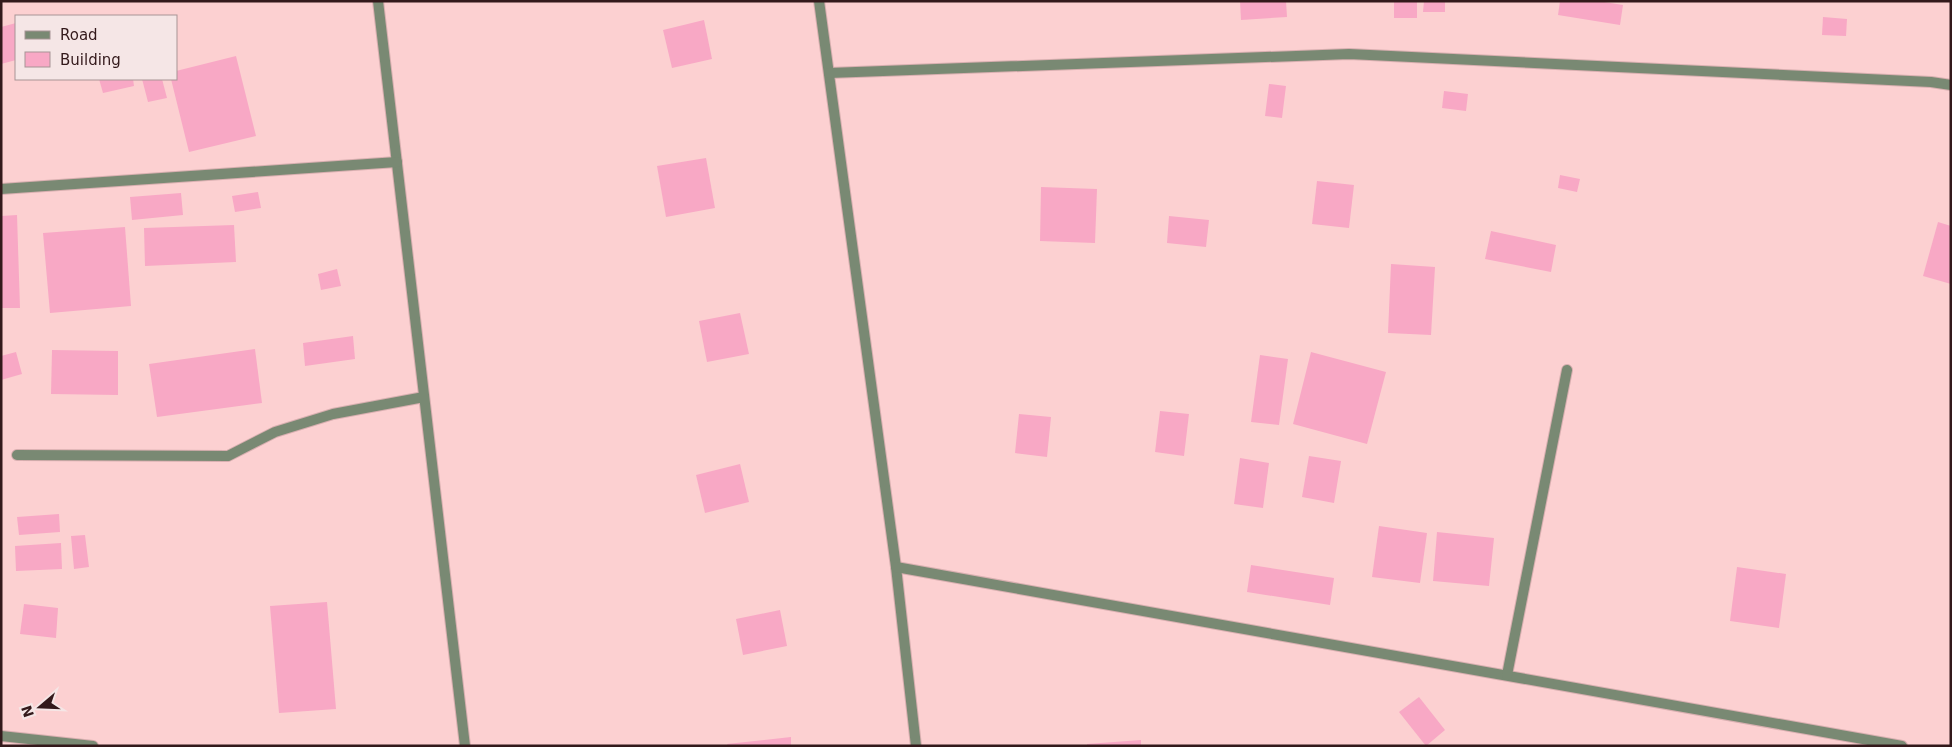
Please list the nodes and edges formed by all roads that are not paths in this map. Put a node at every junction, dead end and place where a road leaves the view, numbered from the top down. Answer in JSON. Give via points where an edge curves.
{"nodes":[{"id":1,"x":378,"y":1,"type":"edge"},
{"id":2,"x":819,"y":1,"type":"edge"},
{"id":3,"x":829,"y":73,"type":"junction"},
{"id":4,"x":1951,"y":85,"type":"edge"},
{"id":5,"x":397,"y":162,"type":"junction"},
{"id":6,"x":1,"y":189,"type":"edge"},
{"id":7,"x":1567,"y":370,"type":"dead end"},
{"id":8,"x":424,"y":397,"type":"junction"},
{"id":9,"x":17,"y":455,"type":"dead end"},
{"id":10,"x":896,"y":566,"type":"junction"},
{"id":11,"x":1507,"y":675,"type":"junction"},
{"id":12,"x":1,"y":736,"type":"edge"},
{"id":13,"x":93,"y":746,"type":"edge"},
{"id":14,"x":466,"y":746,"type":"edge"},
{"id":15,"x":916,"y":746,"type":"edge"},
{"id":16,"x":1902,"y":746,"type":"edge"}],
"edges":[{"from":1,"to":5,"type":"street"},
{"from":2,"to":3,"type":"street"},
{"from":3,"to":4,"type":"street","via":[[1349,54]]},
{"from":3,"to":10,"type":"street"},
{"from":5,"to":6,"type":"street"},
{"from":5,"to":8,"type":"street"},
{"from":7,"to":11,"type":"street"},
{"from":8,"to":9,"type":"street","via":[[333,414],[275,432],[228,456]]},
{"from":8,"to":14,"type":"street"},
{"from":10,"to":11,"type":"street"},
{"from":10,"to":15,"type":"street"},
{"from":11,"to":16,"type":"street"},
{"from":12,"to":13,"type":"street"}]}
